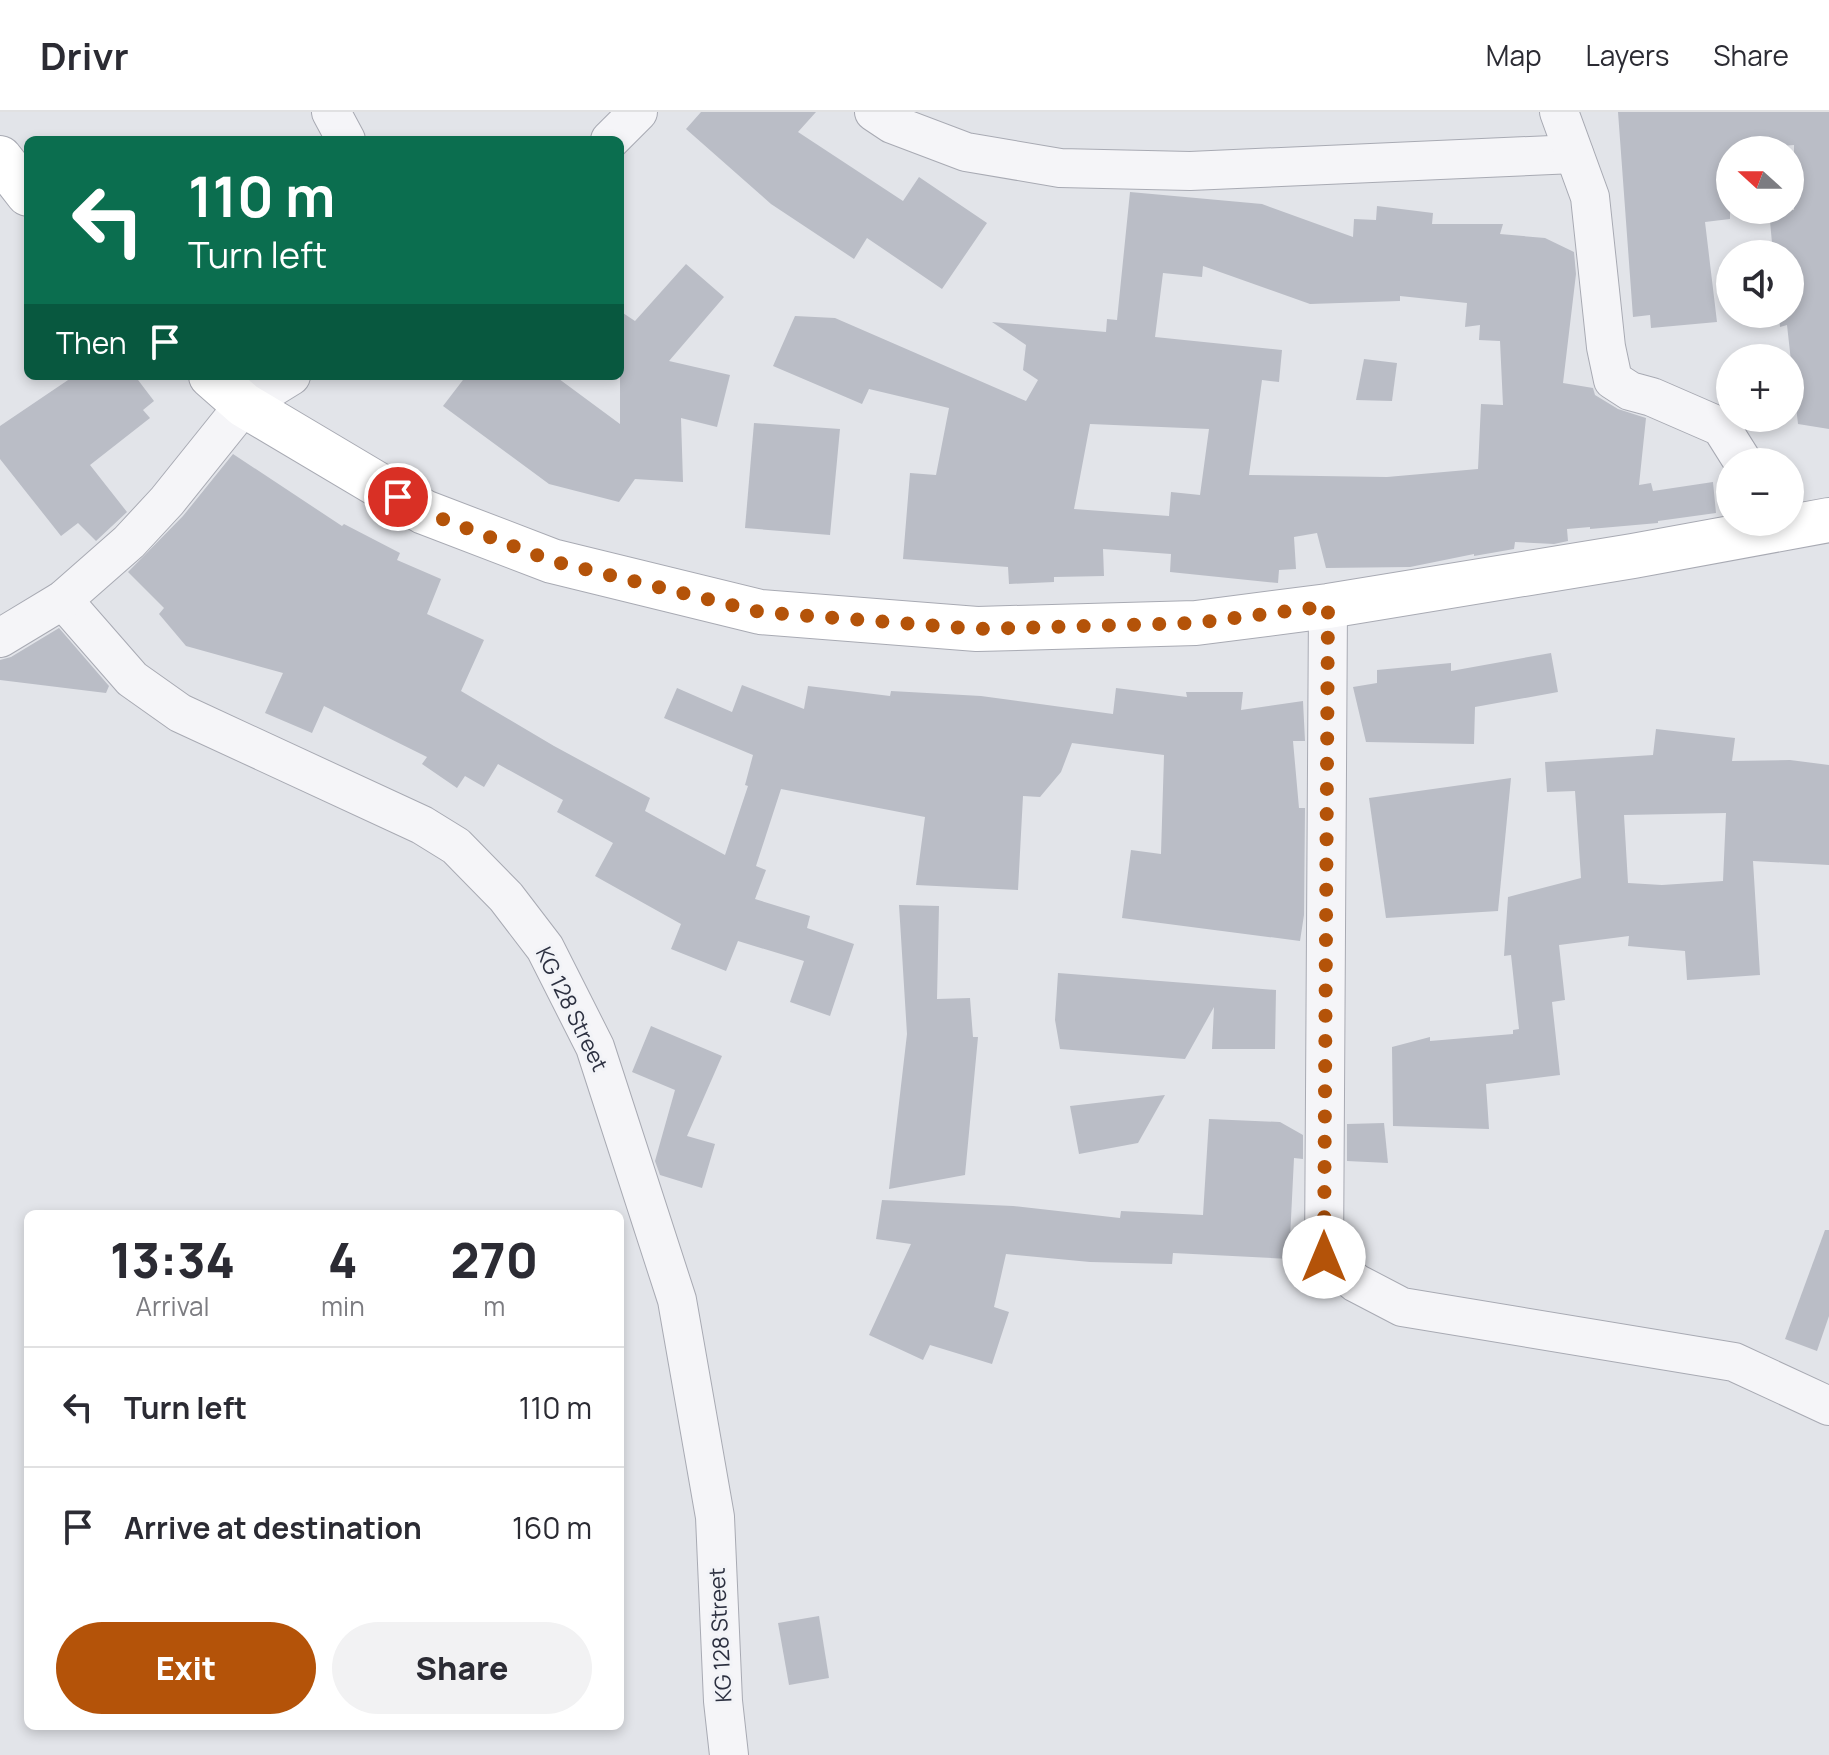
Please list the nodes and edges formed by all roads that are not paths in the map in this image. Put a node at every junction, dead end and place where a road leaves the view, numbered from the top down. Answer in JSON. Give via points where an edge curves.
{"nodes":[{"id":1,"x":331,"y":112,"type":"edge"},
{"id":2,"x":638,"y":112,"type":"edge"},
{"id":3,"x":874,"y":112,"type":"edge"},
{"id":4,"x":1559,"y":112,"type":"edge"},
{"id":5,"x":344,"y":136,"type":"edge"},
{"id":6,"x":614,"y":136,"type":"edge"},
{"id":7,"x":1574,"y":154,"type":"junction"},
{"id":8,"x":0,"y":158,"type":"edge"},
{"id":9,"x":24,"y":189,"type":"edge"},
{"id":10,"x":216,"y":380,"type":"edge"},
{"id":11,"x":285,"y":380,"type":"edge"},
{"id":12,"x":244,"y":405,"type":"junction"},
{"id":13,"x":1734,"y":448,"type":"edge"},
{"id":14,"x":1829,"y":520,"type":"edge"},
{"id":15,"x":1804,"y":523,"type":"edge"},
{"id":16,"x":1725,"y":536,"type":"edge"},
{"id":17,"x":63,"y":600,"type":"junction"},
{"id":18,"x":1328,"y":606,"type":"junction"},
{"id":19,"x":0,"y":638,"type":"edge"},
{"id":20,"x":1829,"y":1406,"type":"edge"},
{"id":21,"x":729,"y":1755,"type":"edge"}],
"edges":[{"from":1,"to":5,"type":"street"},
{"from":2,"to":6,"type":"street"},
{"from":3,"to":7,"type":"street","via":[[966,152],[1060,168],[1190,171]]},
{"from":4,"to":7,"type":"street"},
{"from":7,"to":13,"type":"street","via":[[1590,197],[1613,380],[1721,427]]},
{"from":8,"to":9,"type":"main road"},
{"from":10,"to":12,"type":"main road"},
{"from":11,"to":12,"type":"street"},
{"from":12,"to":17,"type":"street","via":[[129,542]]},
{"from":12,"to":18,"type":"main road","via":[[424,512],[552,561],[760,612],[977,629],[1196,623]]},
{"from":14,"to":15,"type":"main road"},
{"from":16,"to":18,"type":"main road"},
{"from":17,"to":19,"type":"street"},
{"from":17,"to":21,"type":"street","name":"KG 128 Street","via":[[154,697],[456,846],[506,897],[545,948],[595,1047],[677,1300],[715,1517]]},
{"from":18,"to":20,"type":"street","via":[[1324,1257],[1356,1283],[1402,1307],[1734,1362]]}]}
